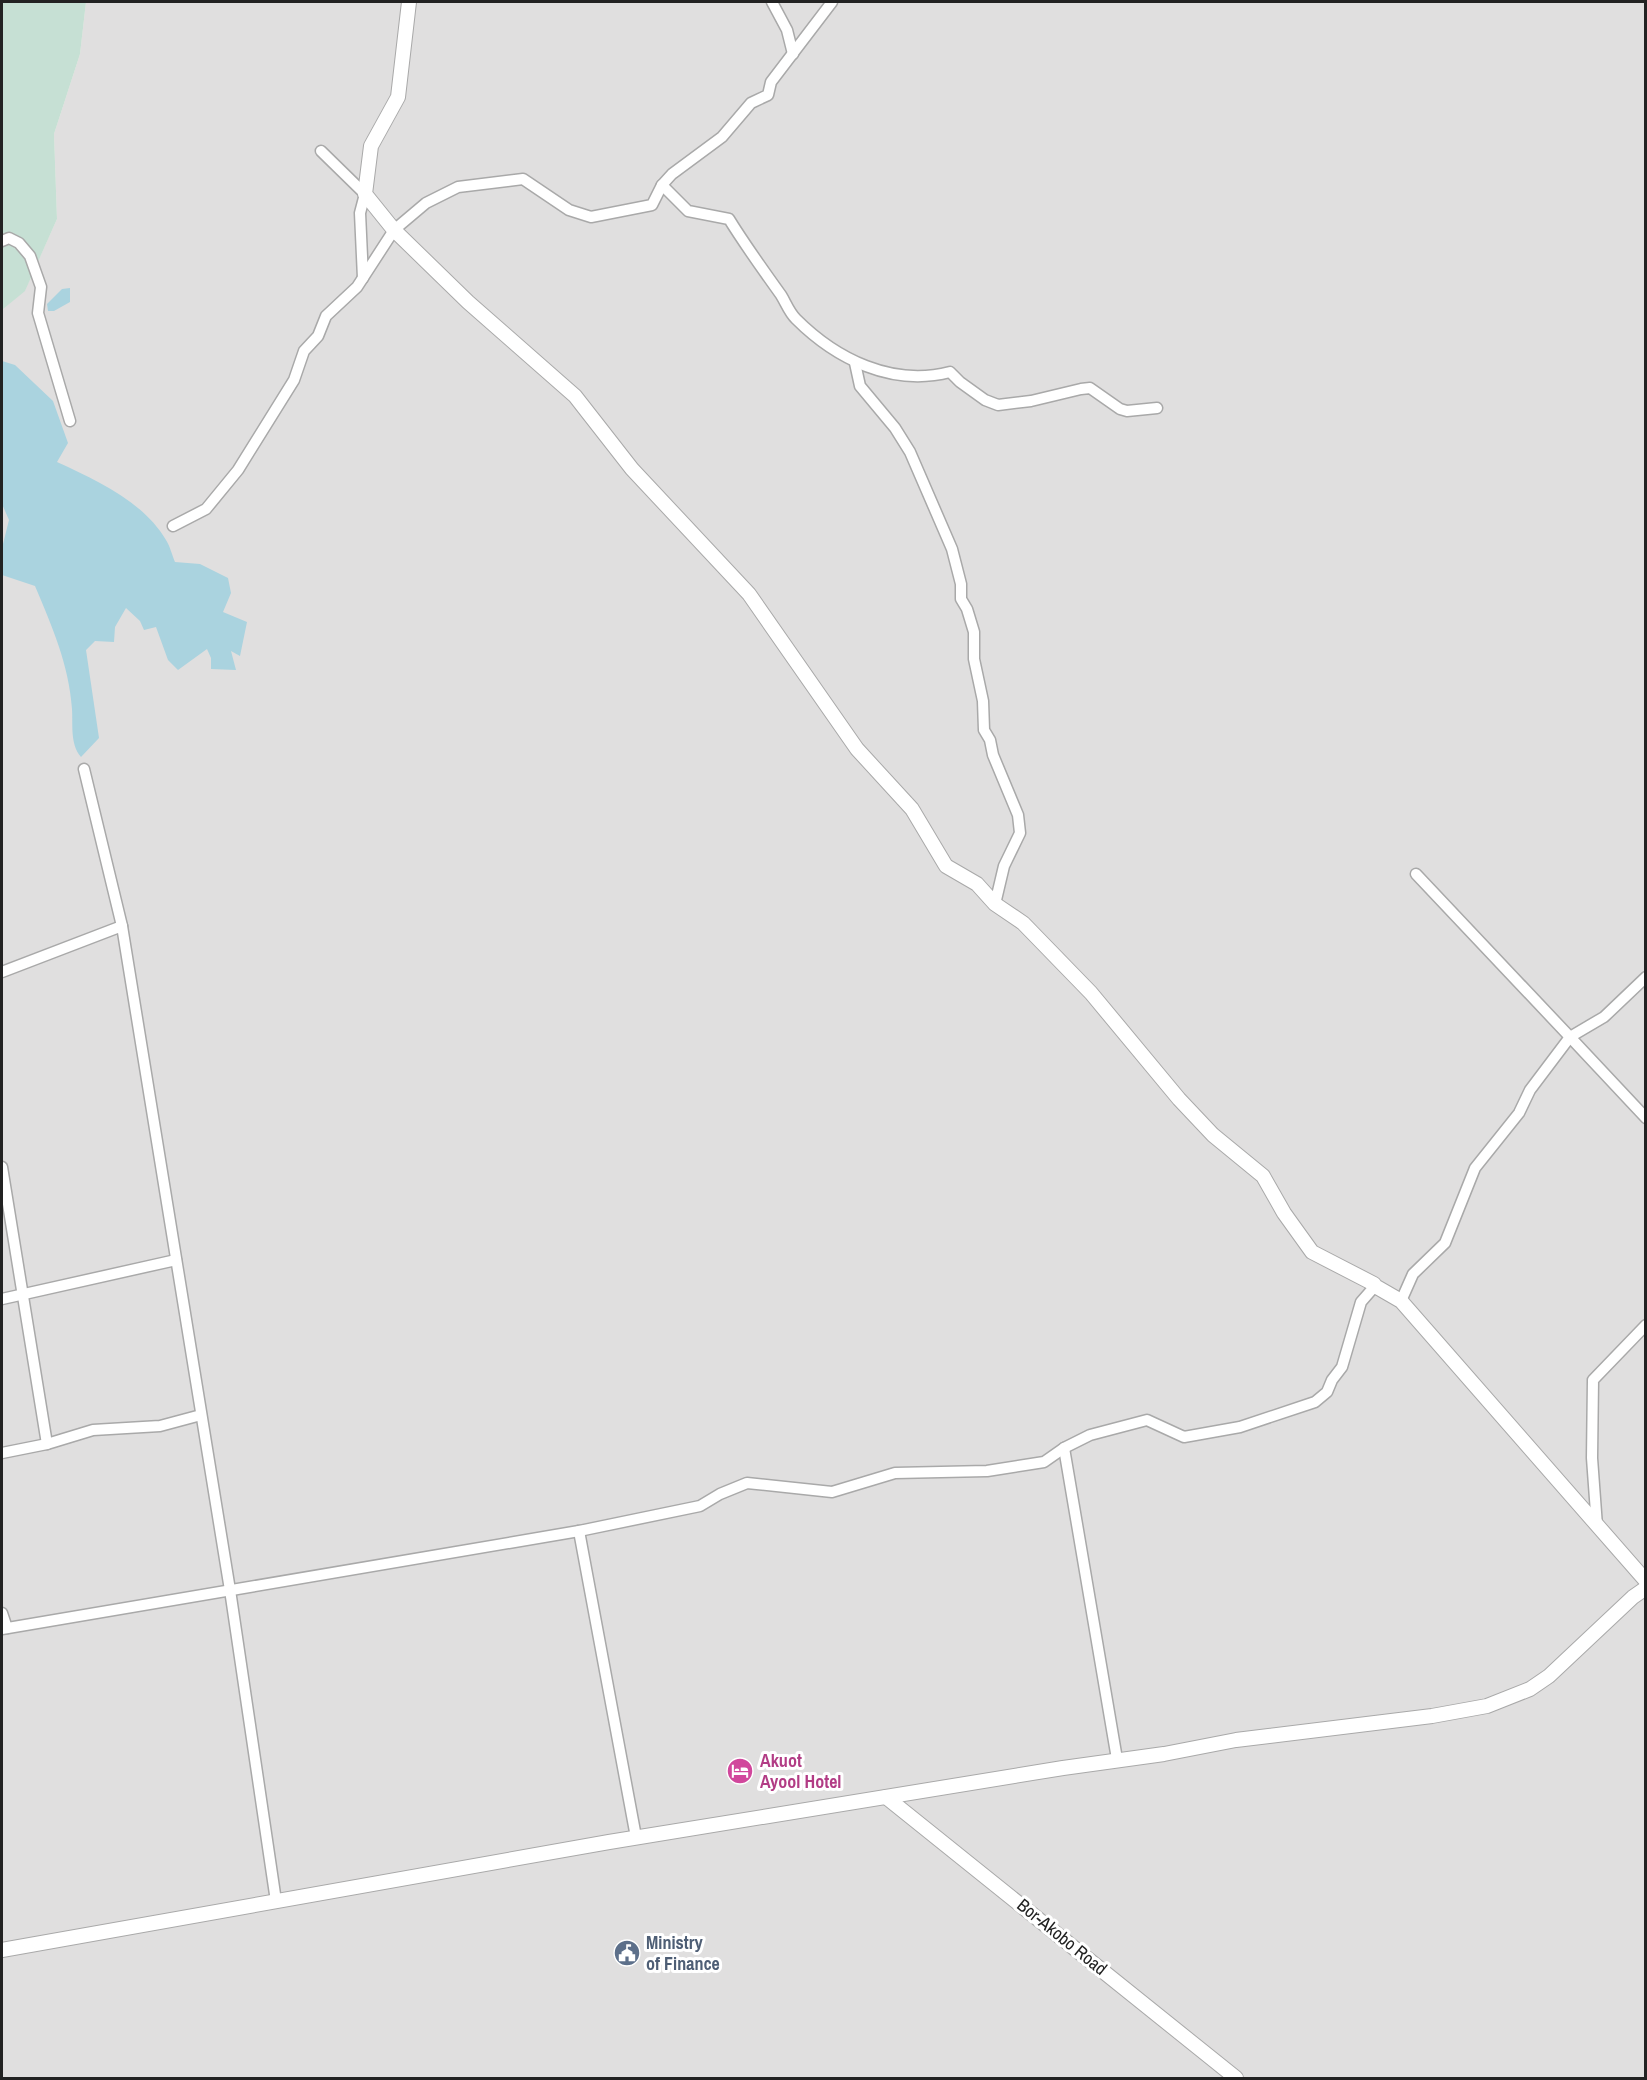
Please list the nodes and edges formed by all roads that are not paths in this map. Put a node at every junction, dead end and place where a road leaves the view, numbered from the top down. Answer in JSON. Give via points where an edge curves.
{"nodes":[{"id":1,"x":409,"y":2,"type":"edge"},
{"id":2,"x":772,"y":2,"type":"edge"},
{"id":3,"x":832,"y":2,"type":"edge"},
{"id":4,"x":793,"y":54,"type":"junction"},
{"id":5,"x":321,"y":151,"type":"dead end"},
{"id":6,"x":662,"y":184,"type":"junction"},
{"id":7,"x":364,"y":194,"type":"junction"},
{"id":8,"x":394,"y":230,"type":"junction"},
{"id":9,"x":2,"y":241,"type":"edge"},
{"id":10,"x":363,"y":278,"type":"junction"},
{"id":11,"x":855,"y":363,"type":"junction"},
{"id":12,"x":1158,"y":408,"type":"dead end"},
{"id":13,"x":70,"y":421,"type":"dead end"},
{"id":14,"x":173,"y":526,"type":"dead end"},
{"id":15,"x":84,"y":769,"type":"dead end"},
{"id":16,"x":1416,"y":874,"type":"dead end"},
{"id":17,"x":995,"y":904,"type":"junction"},
{"id":18,"x":122,"y":926,"type":"junction"},
{"id":19,"x":2,"y":972,"type":"edge"},
{"id":20,"x":1646,"y":977,"type":"edge"},
{"id":21,"x":1570,"y":1036,"type":"junction"},
{"id":22,"x":1646,"y":1118,"type":"edge"},
{"id":23,"x":2,"y":1167,"type":"edge"},
{"id":24,"x":176,"y":1260,"type":"junction"},
{"id":25,"x":1375,"y":1286,"type":"junction"},
{"id":26,"x":22,"y":1294,"type":"junction"},
{"id":27,"x":2,"y":1299,"type":"edge"},
{"id":28,"x":1401,"y":1301,"type":"junction"},
{"id":29,"x":1646,"y":1324,"type":"edge"},
{"id":30,"x":201,"y":1415,"type":"junction"},
{"id":31,"x":46,"y":1444,"type":"junction"},
{"id":32,"x":1064,"y":1448,"type":"junction"},
{"id":33,"x":2,"y":1453,"type":"edge"},
{"id":34,"x":1597,"y":1526,"type":"junction"},
{"id":35,"x":579,"y":1531,"type":"junction"},
{"id":36,"x":1646,"y":1581,"type":"edge"},
{"id":37,"x":1646,"y":1588,"type":"edge"},
{"id":38,"x":230,"y":1590,"type":"junction"},
{"id":39,"x":2,"y":1613,"type":"edge"},
{"id":40,"x":4,"y":1629,"type":"edge"},
{"id":41,"x":1117,"y":1759,"type":"junction"},
{"id":42,"x":886,"y":1797,"type":"junction"},
{"id":43,"x":636,"y":1837,"type":"junction"},
{"id":44,"x":276,"y":1901,"type":"junction"},
{"id":45,"x":2,"y":1950,"type":"edge"},
{"id":46,"x":1236,"y":2079,"type":"edge"}],
"edges":[{"from":1,"to":7,"type":"street","via":[[398,97],[371,146]]},
{"from":2,"to":4,"type":"street","via":[[787,30]]},
{"from":3,"to":4,"type":"street"},
{"from":4,"to":6,"type":"street","via":[[771,82],[768,95],[751,103],[722,137]]},
{"from":5,"to":7,"type":"street"},
{"from":6,"to":8,"type":"street","via":[[652,205],[591,217],[569,210],[523,179],[485,182],[458,187],[426,203]]},
{"from":6,"to":11,"type":"street","via":[[688,211],[729,219],[794,317]]},
{"from":7,"to":8,"type":"street"},
{"from":7,"to":10,"type":"street","via":[[360,213]]},
{"from":8,"to":10,"type":"street"},
{"from":8,"to":17,"type":"street","via":[[468,302],[575,396],[632,469],[749,594],[857,749],[912,809],[946,866],[977,884]]},
{"from":9,"to":13,"type":"street","via":[[9,238],[19,243],[30,256],[41,287],[38,313]]},
{"from":10,"to":14,"type":"street","via":[[326,316],[318,336],[303,351],[294,380],[238,470],[206,509]]},
{"from":11,"to":12,"type":"street","via":[[909,376],[950,372],[985,400],[998,405],[1090,388],[1120,409]]},
{"from":11,"to":17,"type":"street","via":[[860,386],[896,428],[910,452],[952,549],[961,599],[974,632],[984,730],[1018,814],[1020,833],[1004,866]]},
{"from":15,"to":18,"type":"street"},
{"from":16,"to":21,"type":"street"},
{"from":17,"to":25,"type":"street","via":[[1023,923],[1091,993],[1213,1135],[1263,1176],[1312,1252]]},
{"from":18,"to":19,"type":"street"},
{"from":18,"to":24,"type":"street"},
{"from":20,"to":21,"type":"street","via":[[1604,1017]]},
{"from":21,"to":22,"type":"street"},
{"from":21,"to":28,"type":"street","via":[[1530,1090],[1519,1113],[1475,1168],[1445,1242],[1413,1274]]},
{"from":23,"to":26,"type":"street"},
{"from":24,"to":26,"type":"street"},
{"from":24,"to":30,"type":"street"},
{"from":25,"to":28,"type":"street"},
{"from":25,"to":32,"type":"street","via":[[1361,1302],[1342,1367],[1327,1392],[1315,1402],[1240,1427],[1184,1437],[1148,1420],[1090,1435]]},
{"from":26,"to":27,"type":"street"},
{"from":26,"to":31,"type":"street"},
{"from":28,"to":34,"type":"street"},
{"from":29,"to":34,"type":"street","via":[[1593,1380],[1592,1458]]},
{"from":30,"to":31,"type":"street","via":[[160,1426],[93,1430]]},
{"from":30,"to":38,"type":"street"},
{"from":31,"to":33,"type":"street"},
{"from":32,"to":35,"type":"street","via":[[1044,1462],[987,1471],[895,1473],[832,1492],[747,1483],[700,1506]]},
{"from":32,"to":41,"type":"street"},
{"from":34,"to":36,"type":"street"},
{"from":35,"to":38,"type":"street"},
{"from":35,"to":43,"type":"street"},
{"from":37,"to":41,"type":"street","via":[[1549,1676],[1530,1689],[1487,1706]]},
{"from":38,"to":40,"type":"street"},
{"from":38,"to":44,"type":"street"},
{"from":39,"to":40,"type":"street"},
{"from":41,"to":42,"type":"street"},
{"from":42,"to":43,"type":"street"},
{"from":42,"to":46,"type":"street","name":"Bor-Akobo Road"},
{"from":43,"to":44,"type":"street"},
{"from":44,"to":45,"type":"street"}]}
